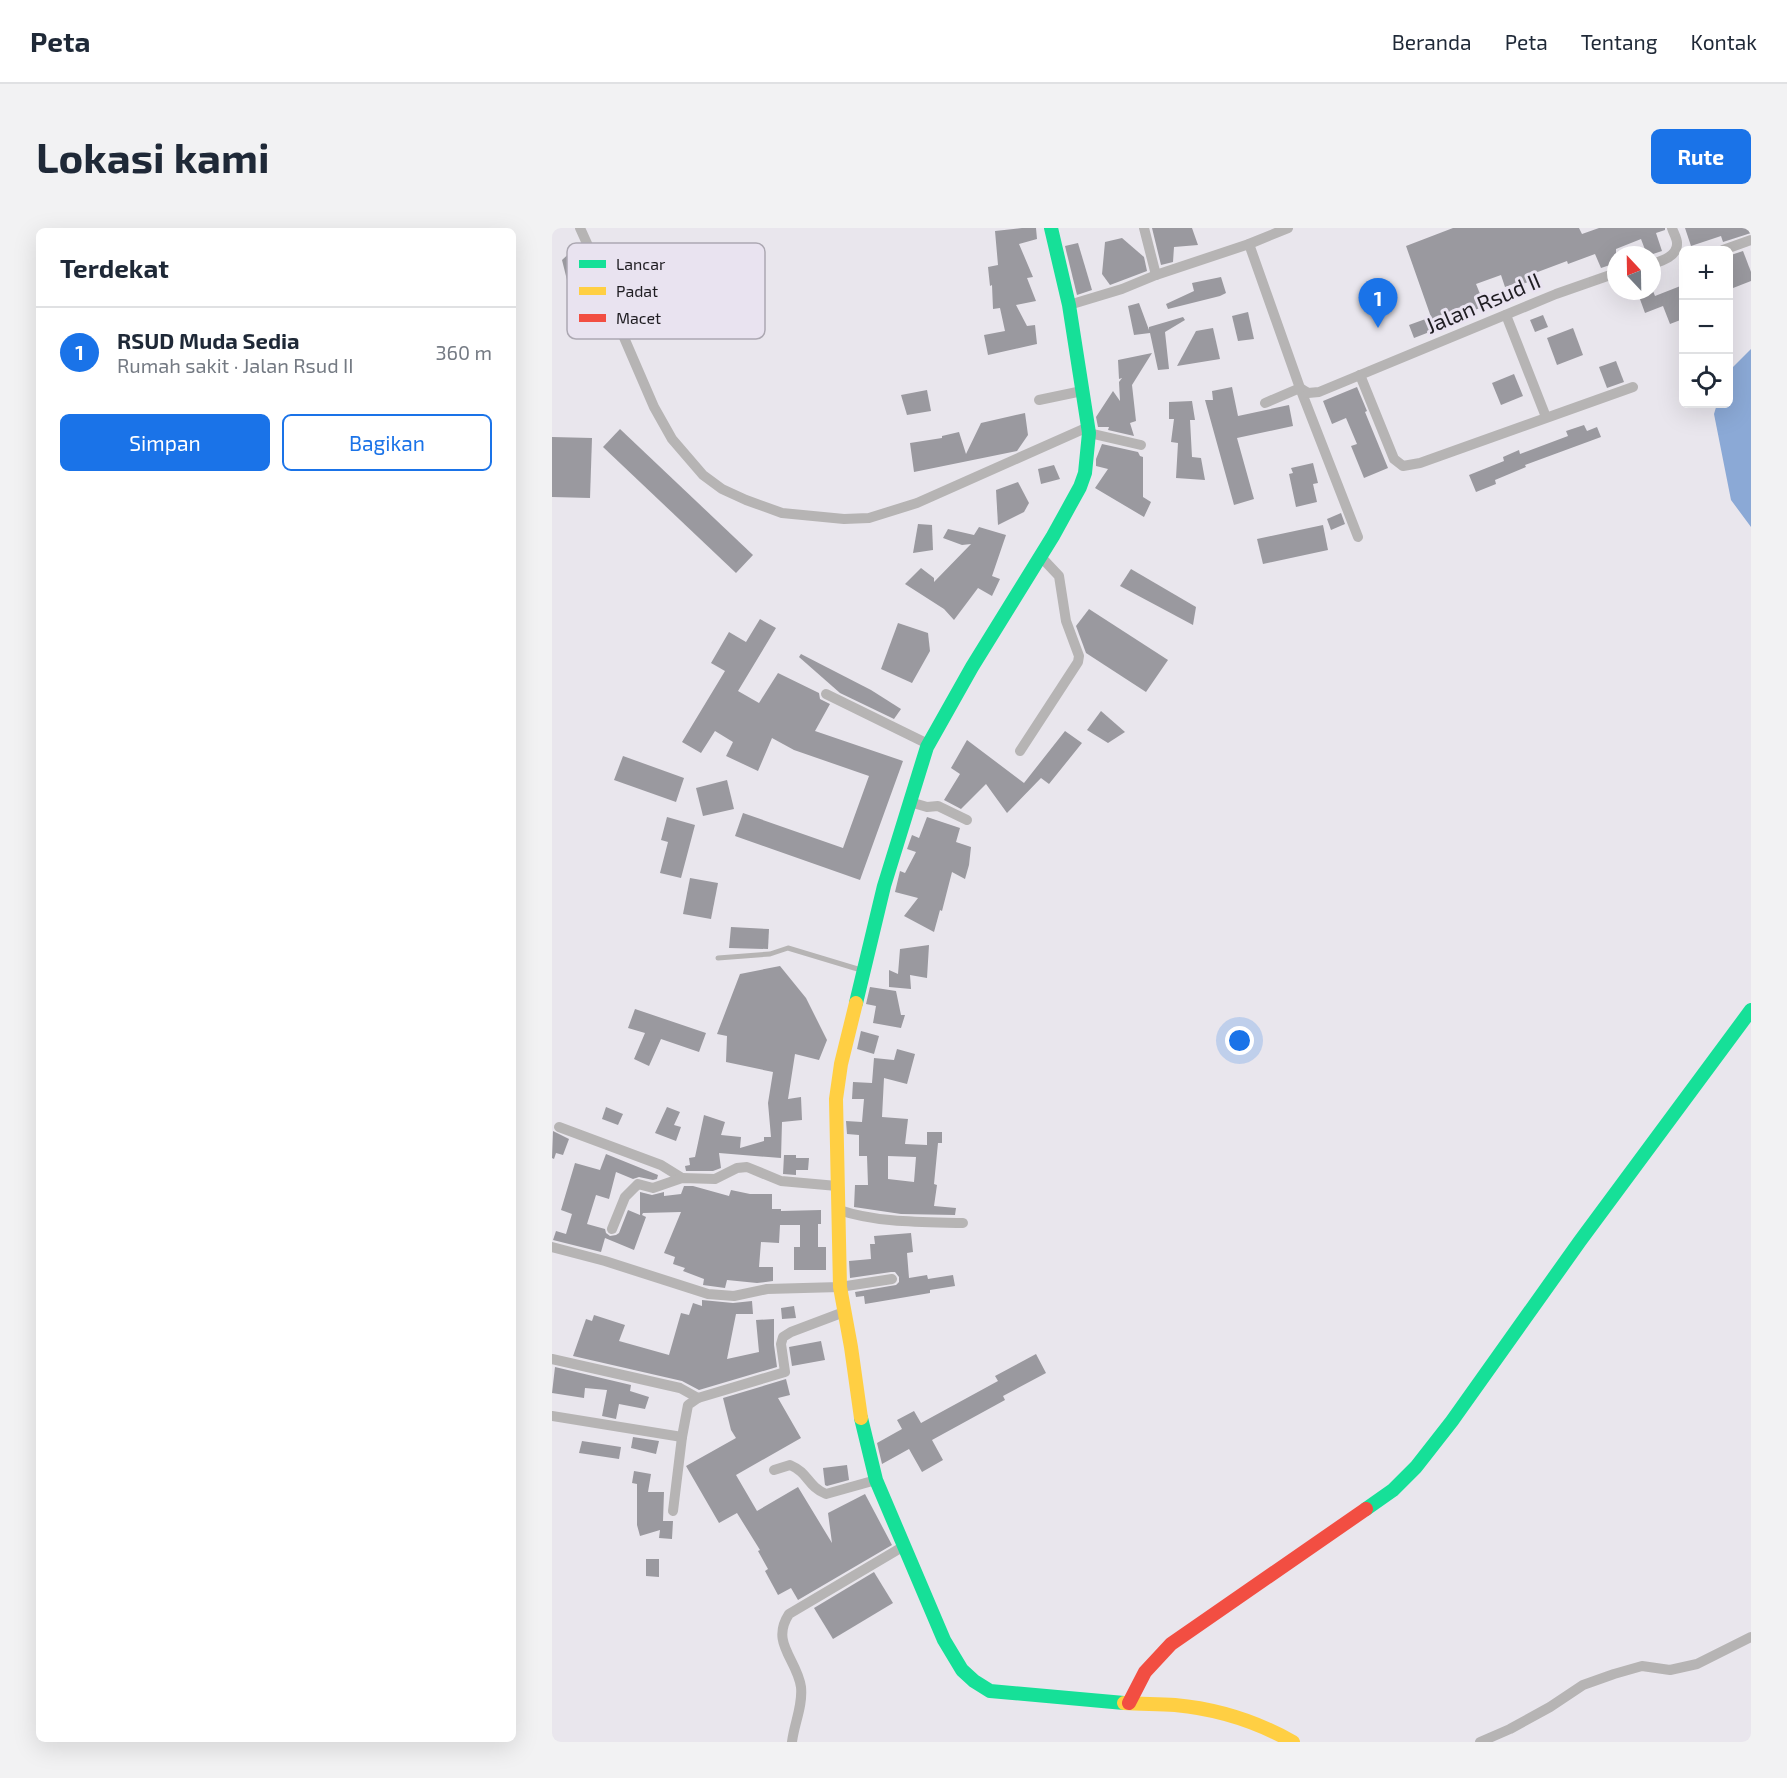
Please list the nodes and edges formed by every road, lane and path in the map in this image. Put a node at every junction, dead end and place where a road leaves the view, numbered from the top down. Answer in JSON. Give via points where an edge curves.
{"nodes":[{"id":1,"x":580,"y":228,"type":"edge"},
{"id":2,"x":1051,"y":228,"type":"edge"},
{"id":3,"x":1144,"y":228,"type":"edge"},
{"id":4,"x":1288,"y":228,"type":"edge"},
{"id":5,"x":1672,"y":228,"type":"edge"},
{"id":6,"x":1751,"y":240,"type":"edge"},
{"id":7,"x":587,"y":243,"type":"edge"},
{"id":8,"x":1677,"y":243,"type":"junction"},
{"id":9,"x":1250,"y":244,"type":"junction"},
{"id":10,"x":1733,"y":246,"type":"edge"},
{"id":11,"x":1679,"y":248,"type":"edge"},
{"id":12,"x":1661,"y":261,"type":"edge"},
{"id":13,"x":1156,"y":275,"type":"junction"},
{"id":14,"x":1607,"y":276,"type":"edge"},
{"id":15,"x":1069,"y":305,"type":"junction"},
{"id":16,"x":1506,"y":315,"type":"junction"},
{"id":17,"x":625,"y":339,"type":"edge"},
{"id":18,"x":1360,"y":375,"type":"junction"},
{"id":19,"x":1633,"y":387,"type":"dead end"},
{"id":20,"x":1300,"y":388,"type":"junction"},
{"id":21,"x":1082,"y":391,"type":"junction"},
{"id":22,"x":1039,"y":400,"type":"dead end"},
{"id":23,"x":1265,"y":403,"type":"dead end"},
{"id":24,"x":1546,"y":417,"type":"junction"},
{"id":25,"x":1089,"y":430,"type":"junction"},
{"id":26,"x":1141,"y":446,"type":"dead end"},
{"id":27,"x":1358,"y":537,"type":"dead end"},
{"id":28,"x":1041,"y":557,"type":"junction"},
{"id":29,"x":826,"y":694,"type":"dead end"},
{"id":30,"x":928,"y":744,"type":"junction"},
{"id":31,"x":1020,"y":751,"type":"dead end"},
{"id":32,"x":910,"y":802,"type":"junction"},
{"id":33,"x":967,"y":820,"type":"dead end"},
{"id":34,"x":718,"y":958,"type":"dead end"},
{"id":35,"x":863,"y":970,"type":"junction"},
{"id":36,"x":1751,"y":1010,"type":"edge"},
{"id":37,"x":559,"y":1127,"type":"dead end"},
{"id":38,"x":682,"y":1178,"type":"junction"},
{"id":39,"x":837,"y":1186,"type":"junction"},
{"id":40,"x":839,"y":1210,"type":"junction"},
{"id":41,"x":963,"y":1223,"type":"dead end"},
{"id":42,"x":612,"y":1229,"type":"dead end"},
{"id":43,"x":552,"y":1247,"type":"edge"},
{"id":44,"x":892,"y":1279,"type":"dead end"},
{"id":45,"x":840,"y":1287,"type":"junction"},
{"id":46,"x":844,"y":1312,"type":"junction"},
{"id":47,"x":552,"y":1360,"type":"edge"},
{"id":48,"x":698,"y":1398,"type":"junction"},
{"id":49,"x":552,"y":1416,"type":"edge"},
{"id":50,"x":682,"y":1437,"type":"junction"},
{"id":51,"x":774,"y":1470,"type":"dead end"},
{"id":52,"x":876,"y":1480,"type":"junction"},
{"id":53,"x":673,"y":1511,"type":"dead end"},
{"id":54,"x":904,"y":1546,"type":"junction"},
{"id":55,"x":1751,"y":1638,"type":"edge"},
{"id":56,"x":1129,"y":1703,"type":"junction"},
{"id":57,"x":792,"y":1742,"type":"edge"},
{"id":58,"x":1293,"y":1742,"type":"edge"},
{"id":59,"x":1480,"y":1742,"type":"edge"}],
"edges":[{"from":1,"to":7,"type":"street"},
{"from":2,"to":15,"type":"street"},
{"from":3,"to":13,"type":"street"},
{"from":4,"to":9,"type":"street"},
{"from":5,"to":8,"type":"street"},
{"from":6,"to":10,"type":"street"},
{"from":8,"to":11,"type":"street"},
{"from":8,"to":12,"type":"street","via":[[1672,255]]},
{"from":9,"to":13,"type":"street"},
{"from":9,"to":20,"type":"street"},
{"from":13,"to":15,"type":"street"},
{"from":14,"to":16,"type":"street","name":"Jalan Rsud II"},
{"from":15,"to":21,"type":"street"},
{"from":16,"to":18,"type":"street","name":"Jalan Rsud II"},
{"from":16,"to":24,"type":"street"},
{"from":17,"to":25,"type":"street","via":[[672,440],[722,489],[783,513],[869,518],[917,503]]},
{"from":18,"to":20,"type":"street","name":"Jalan Rsud II","via":[[1319,392],[1308,393]]},
{"from":18,"to":24,"type":"street","via":[[1394,459],[1403,466]]},
{"from":19,"to":24,"type":"street"},
{"from":20,"to":23,"type":"street"},
{"from":20,"to":27,"type":"street"},
{"from":21,"to":22,"type":"street"},
{"from":21,"to":25,"type":"street"},
{"from":25,"to":26,"type":"street"},
{"from":25,"to":28,"type":"street","via":[[1085,473]]},
{"from":28,"to":30,"type":"street"},
{"from":28,"to":31,"type":"street","via":[[1059,576],[1066,621],[1079,656]]},
{"from":29,"to":30,"type":"street"},
{"from":30,"to":32,"type":"street"},
{"from":32,"to":33,"type":"street","via":[[938,806]]},
{"from":32,"to":35,"type":"street"},
{"from":34,"to":35,"type":"lane","via":[[770,954],[788,948]]},
{"from":35,"to":39,"type":"street","via":[[836,1099]]},
{"from":36,"to":56,"type":"street","via":[[1452,1421],[1404,1480],[1171,1644],[1145,1672]]},
{"from":37,"to":38,"type":"street","via":[[662,1165]]},
{"from":38,"to":39,"type":"street","via":[[716,1179],[747,1167],[781,1181]]},
{"from":38,"to":42,"type":"street","via":[[653,1188],[638,1184],[625,1197]]},
{"from":39,"to":40,"type":"street"},
{"from":40,"to":41,"type":"street","via":[[856,1216]]},
{"from":40,"to":45,"type":"street"},
{"from":43,"to":45,"type":"street","via":[[708,1294],[734,1296],[767,1289]]},
{"from":44,"to":45,"type":"street"},
{"from":45,"to":46,"type":"street"},
{"from":46,"to":48,"type":"street","via":[[783,1337],[785,1372]]},
{"from":46,"to":52,"type":"street","via":[[861,1418]]},
{"from":47,"to":48,"type":"street","via":[[680,1388]]},
{"from":48,"to":50,"type":"street","via":[[688,1405]]},
{"from":49,"to":50,"type":"street"},
{"from":50,"to":53,"type":"street"},
{"from":51,"to":52,"type":"street","via":[[790,1465],[801,1470],[814,1489],[825,1494]]},
{"from":52,"to":54,"type":"street"},
{"from":54,"to":56,"type":"street","via":[[953,1660],[976,1684],[990,1691]]},
{"from":54,"to":57,"type":"street","via":[[789,1614],[782,1624],[782,1642],[801,1686]]},
{"from":55,"to":59,"type":"street","via":[[1697,1664],[1670,1670],[1642,1666],[1583,1685],[1530,1718]]},
{"from":56,"to":58,"type":"street","via":[[1219,1710],[1247,1718]]}]}
